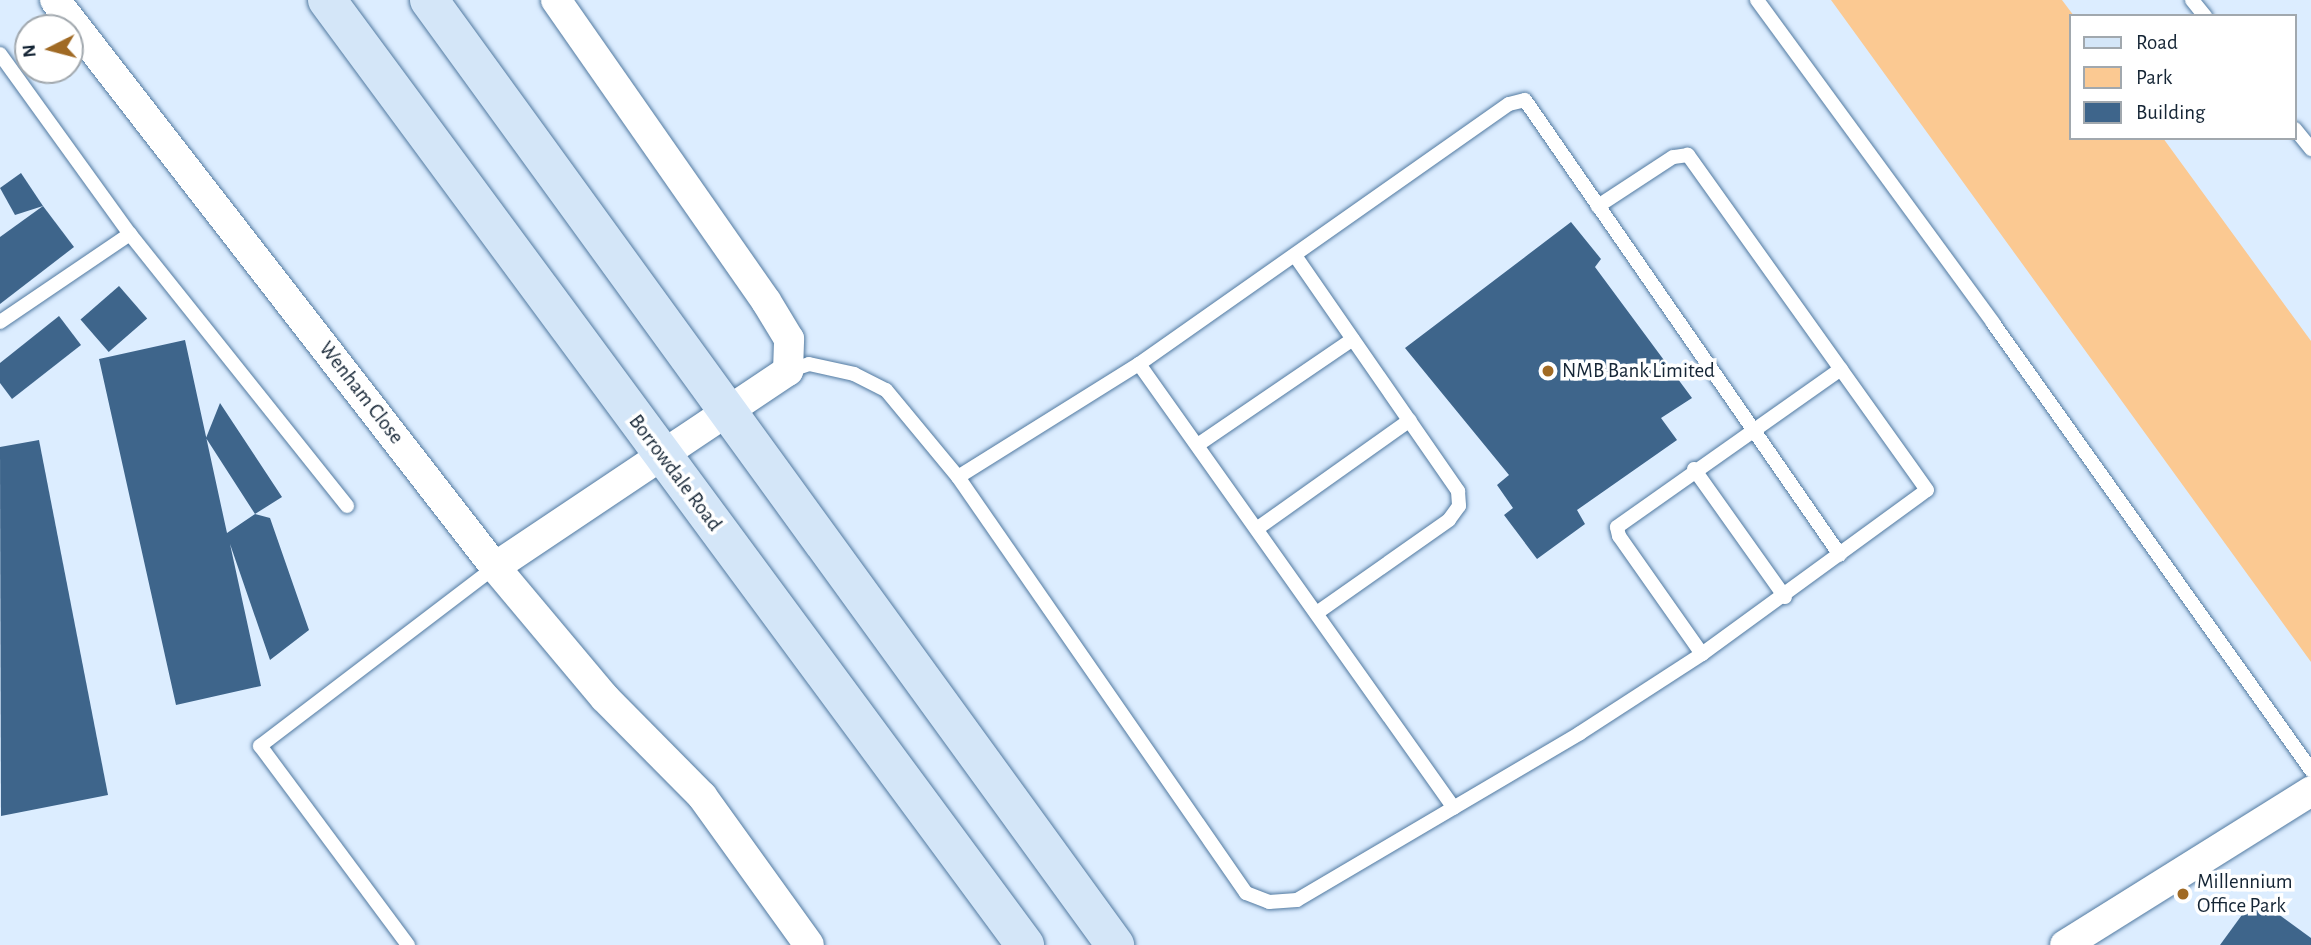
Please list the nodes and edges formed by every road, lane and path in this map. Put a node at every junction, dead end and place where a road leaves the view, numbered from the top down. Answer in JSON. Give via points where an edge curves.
{"nodes":[{"id":1,"x":55,"y":0,"type":"edge"},
{"id":2,"x":327,"y":0,"type":"edge"},
{"id":3,"x":429,"y":0,"type":"edge"},
{"id":4,"x":556,"y":0,"type":"edge"},
{"id":5,"x":1757,"y":0,"type":"edge"},
{"id":6,"x":2192,"y":0,"type":"edge"},
{"id":7,"x":2203,"y":14,"type":"edge"},
{"id":8,"x":0,"y":54,"type":"edge"},
{"id":9,"x":2297,"y":132,"type":"edge"},
{"id":10,"x":2311,"y":149,"type":"edge"},
{"id":11,"x":1598,"y":206,"type":"junction"},
{"id":12,"x":130,"y":234,"type":"junction"},
{"id":13,"x":1296,"y":257,"type":"junction"},
{"id":14,"x":0,"y":322,"type":"edge"},
{"id":15,"x":1353,"y":339,"type":"junction"},
{"id":16,"x":1139,"y":364,"type":"junction"},
{"id":17,"x":1841,"y":369,"type":"junction"},
{"id":18,"x":788,"y":371,"type":"junction"},
{"id":19,"x":729,"y":414,"type":"junction"},
{"id":20,"x":1410,"y":420,"type":"junction"},
{"id":21,"x":1753,"y":430,"type":"junction"},
{"id":22,"x":1199,"y":444,"type":"junction"},
{"id":23,"x":663,"y":457,"type":"junction"},
{"id":24,"x":1694,"y":470,"type":"junction"},
{"id":25,"x":958,"y":477,"type":"junction"},
{"id":26,"x":347,"y":506,"type":"dead end"},
{"id":27,"x":1258,"y":528,"type":"junction"},
{"id":28,"x":1840,"y":555,"type":"junction"},
{"id":29,"x":495,"y":567,"type":"junction"},
{"id":30,"x":1785,"y":597,"type":"junction"},
{"id":31,"x":1318,"y":612,"type":"junction"},
{"id":32,"x":1702,"y":654,"type":"junction"},
{"id":33,"x":2311,"y":770,"type":"edge"},
{"id":34,"x":2311,"y":791,"type":"edge"},
{"id":35,"x":1454,"y":808,"type":"junction"},
{"id":36,"x":408,"y":945,"type":"edge"},
{"id":37,"x":809,"y":945,"type":"edge"},
{"id":38,"x":1025,"y":945,"type":"edge"},
{"id":39,"x":1115,"y":945,"type":"edge"},
{"id":40,"x":2065,"y":945,"type":"edge"}],
"edges":[{"from":1,"to":29,"type":"street","name":"Wenham Close"},
{"from":2,"to":23,"type":"main road","name":"Borrowdale Road"},
{"from":3,"to":19,"type":"main road"},
{"from":4,"to":18,"type":"street","via":[[766,301],[789,339]]},
{"from":5,"to":33,"type":"lane"},
{"from":6,"to":7,"type":"lane"},
{"from":8,"to":12,"type":"lane"},
{"from":9,"to":10,"type":"lane"},
{"from":11,"to":13,"type":"lane","via":[[1525,100],[1509,104]]},
{"from":11,"to":17,"type":"lane","via":[[1673,157],[1688,155]]},
{"from":11,"to":21,"type":"lane"},
{"from":12,"to":14,"type":"lane"},
{"from":12,"to":26,"type":"lane"},
{"from":13,"to":15,"type":"lane"},
{"from":13,"to":16,"type":"lane"},
{"from":15,"to":20,"type":"lane"},
{"from":15,"to":22,"type":"lane"},
{"from":16,"to":22,"type":"lane"},
{"from":16,"to":25,"type":"lane"},
{"from":17,"to":21,"type":"lane"},
{"from":17,"to":28,"type":"lane","via":[[1927,490]]},
{"from":18,"to":19,"type":"street"},
{"from":18,"to":25,"type":"lane","via":[[809,364],[855,374],[886,390]]},
{"from":19,"to":23,"type":"street"},
{"from":19,"to":39,"type":"main road"},
{"from":20,"to":27,"type":"lane"},
{"from":20,"to":31,"type":"lane","via":[[1458,491],[1459,506],[1449,520]]},
{"from":21,"to":24,"type":"lane"},
{"from":21,"to":28,"type":"lane"},
{"from":22,"to":27,"type":"lane"},
{"from":23,"to":29,"type":"street"},
{"from":23,"to":38,"type":"main road","name":"Borrowdale Road"},
{"from":24,"to":30,"type":"lane"},
{"from":24,"to":32,"type":"lane","via":[[1617,527]]},
{"from":25,"to":35,"type":"lane","via":[[1247,893],[1269,902],[1297,900]]},
{"from":27,"to":31,"type":"lane"},
{"from":28,"to":30,"type":"lane"},
{"from":29,"to":36,"type":"lane","via":[[260,746]]},
{"from":29,"to":37,"type":"street","name":"Wenham Close","via":[[604,698],[702,796]]},
{"from":30,"to":32,"type":"lane"},
{"from":31,"to":35,"type":"lane"},
{"from":32,"to":35,"type":"lane"},
{"from":34,"to":40,"type":"street"}]}
